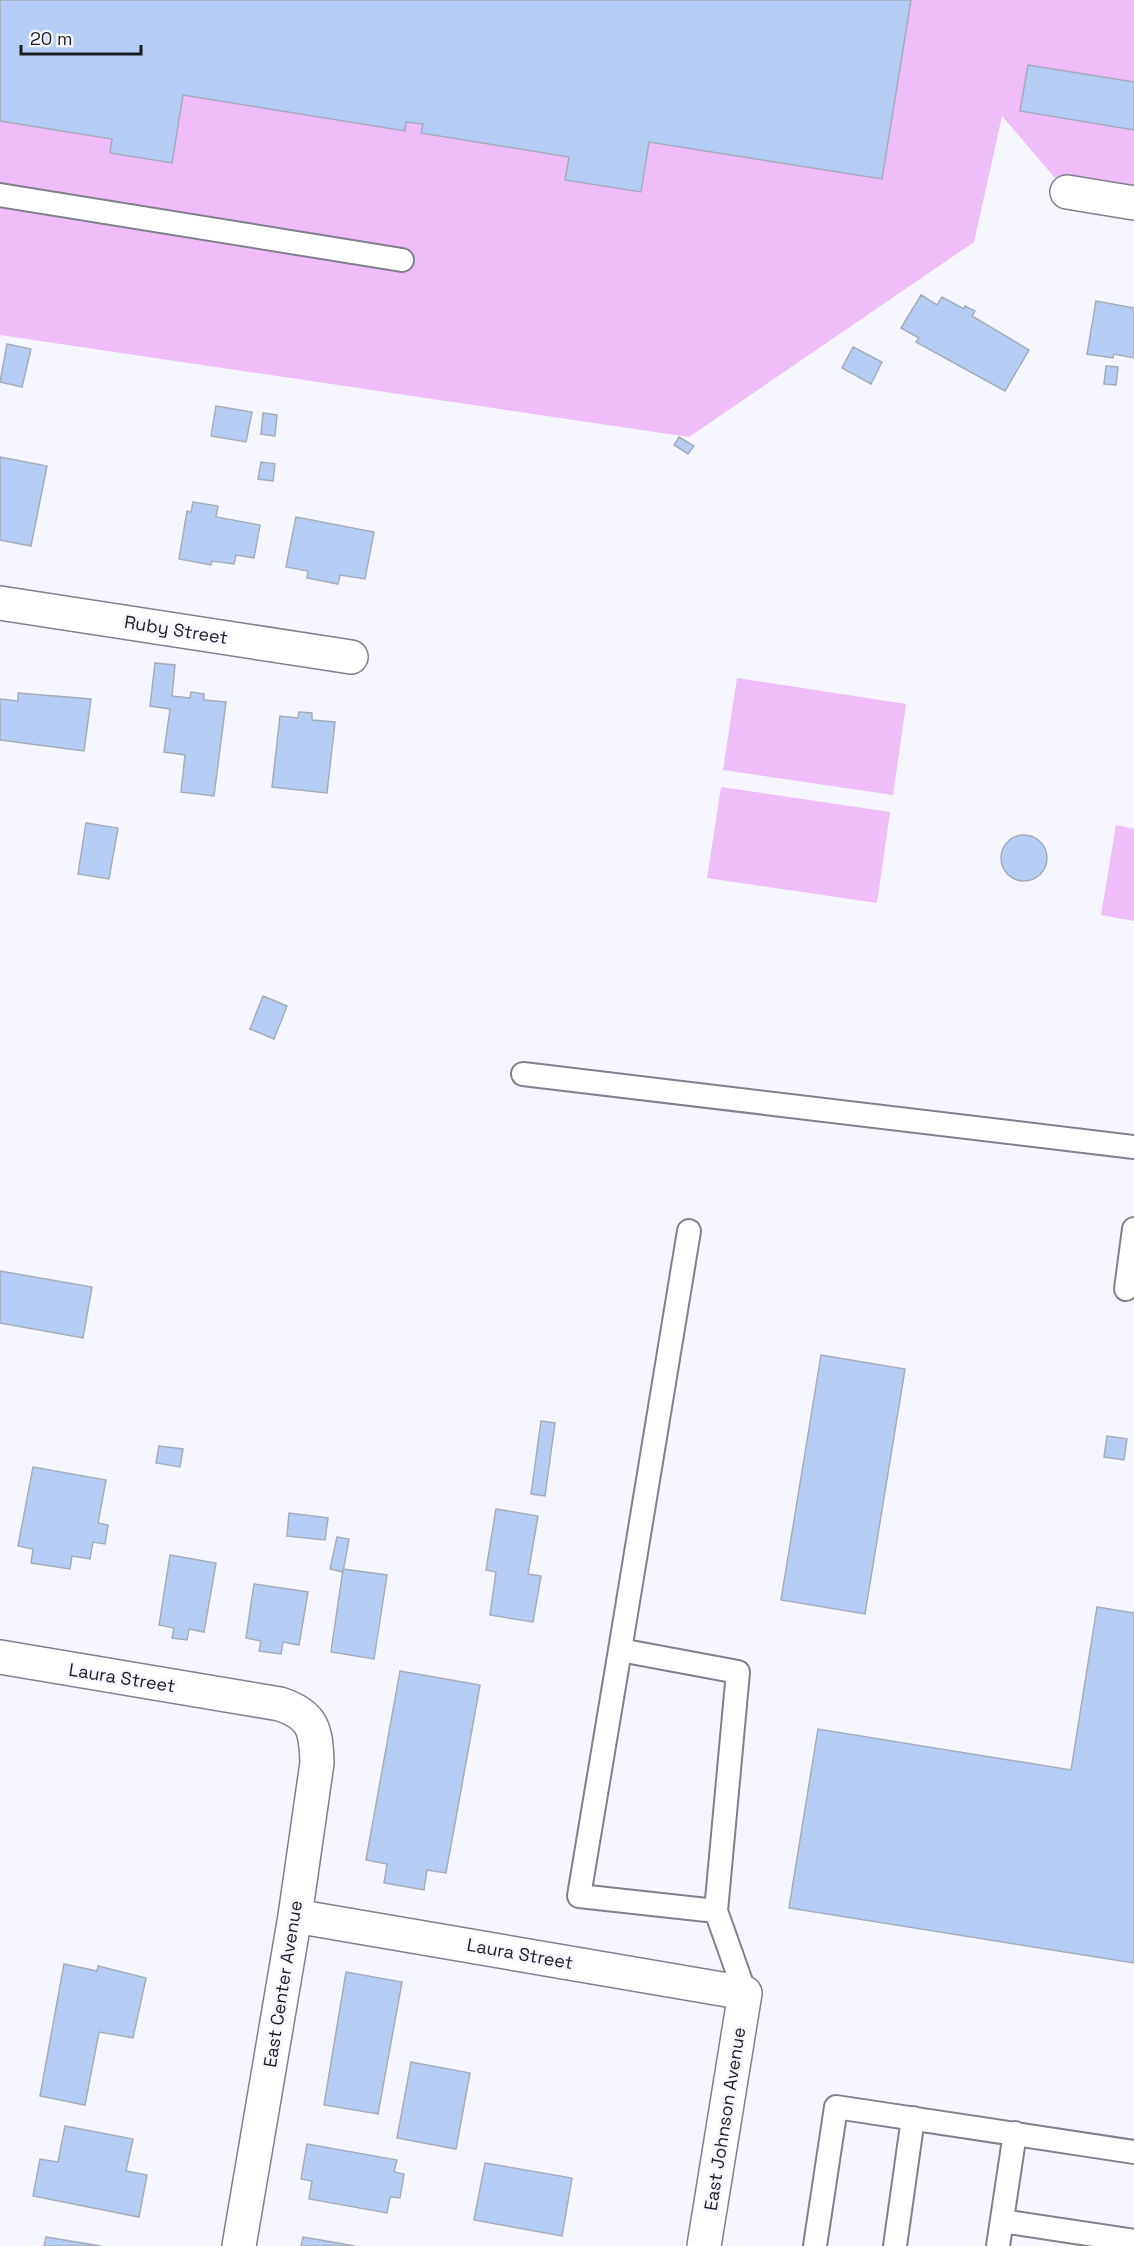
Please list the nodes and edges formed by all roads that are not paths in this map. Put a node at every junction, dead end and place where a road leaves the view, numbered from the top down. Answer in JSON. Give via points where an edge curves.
{"nodes":[{"id":1,"x":1067,"y":192,"type":"dead end"},
{"id":2,"x":0,"y":195,"type":"edge"},
{"id":3,"x":1134,"y":203,"type":"edge"},
{"id":4,"x":402,"y":260,"type":"dead end"},
{"id":5,"x":0,"y":603,"type":"edge"},
{"id":6,"x":351,"y":657,"type":"dead end"},
{"id":7,"x":523,"y":1074,"type":"dead end"},
{"id":8,"x":1134,"y":1147,"type":"edge"},
{"id":9,"x":1134,"y":1229,"type":"edge"},
{"id":10,"x":689,"y":1231,"type":"dead end"},
{"id":11,"x":1126,"y":1289,"type":"dead end"},
{"id":12,"x":620,"y":1650,"type":"junction"},
{"id":13,"x":0,"y":1657,"type":"edge"},
{"id":14,"x":310,"y":1722,"type":"joint"},
{"id":15,"x":716,"y":1911,"type":"junction"},
{"id":16,"x":295,"y":1916,"type":"junction"},
{"id":17,"x":745,"y":1992,"type":"junction"},
{"id":18,"x":913,"y":2118,"type":"junction"},
{"id":19,"x":1015,"y":2133,"type":"junction"},
{"id":20,"x":1134,"y":2152,"type":"edge"},
{"id":21,"x":1002,"y":2221,"type":"junction"},
{"id":22,"x":1134,"y":2241,"type":"edge"},
{"id":23,"x":239,"y":2246,"type":"edge"},
{"id":24,"x":704,"y":2246,"type":"edge"},
{"id":25,"x":815,"y":2246,"type":"edge"},
{"id":26,"x":895,"y":2246,"type":"edge"},
{"id":27,"x":998,"y":2246,"type":"edge"}],
"edges":[{"from":1,"to":3,"type":"street"},
{"from":2,"to":4,"type":"lane"},
{"from":5,"to":6,"type":"street","name":"Ruby Street"},
{"from":7,"to":8,"type":"lane"},
{"from":9,"to":11,"type":"lane"},
{"from":10,"to":12,"type":"lane"},
{"from":12,"to":15,"type":"lane","via":[[738,1672]]},
{"from":12,"to":15,"type":"lane","via":[[579,1896]]},
{"from":13,"to":14,"type":"street","name":"Laura Street","via":[[280,1704],[298,1710]]},
{"from":14,"to":16,"type":"street","name":"East Center Avenue","via":[[317,1739],[317,1763]]},
{"from":15,"to":17,"type":"lane"},
{"from":16,"to":17,"type":"street","name":"Laura Street"},
{"from":16,"to":23,"type":"street","name":"East Center Avenue"},
{"from":17,"to":24,"type":"street","name":"East Johnson Avenue"},
{"from":18,"to":19,"type":"lane"},
{"from":18,"to":25,"type":"lane","via":[[836,2107]]},
{"from":18,"to":26,"type":"lane"},
{"from":19,"to":20,"type":"lane"},
{"from":19,"to":21,"type":"lane"},
{"from":21,"to":22,"type":"lane"},
{"from":21,"to":27,"type":"lane"}]}
